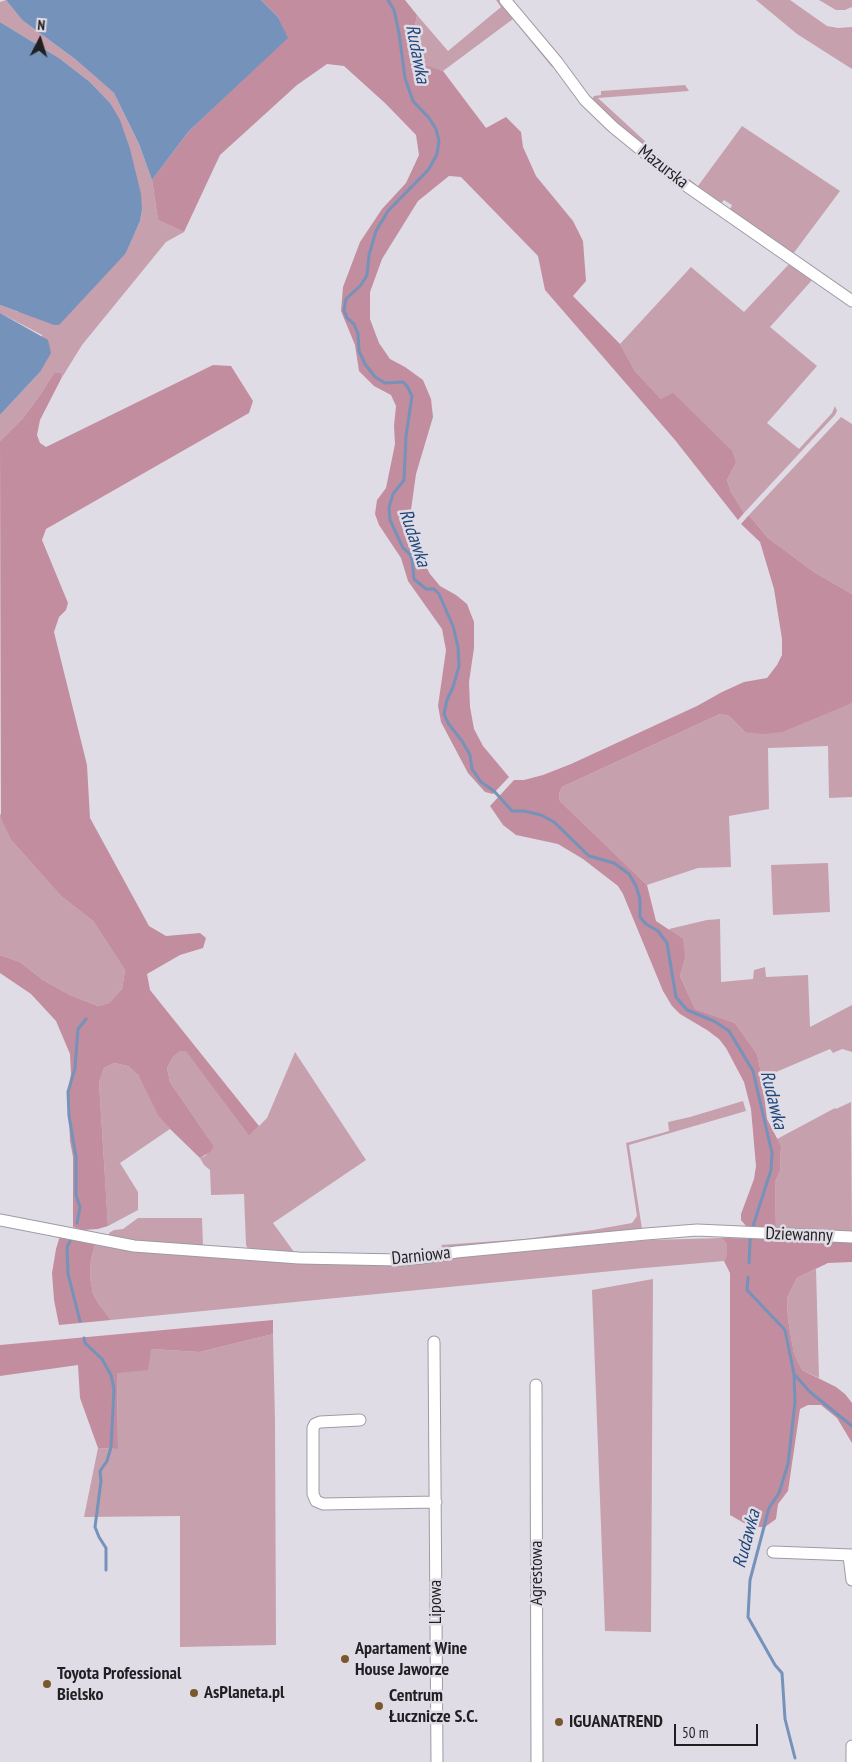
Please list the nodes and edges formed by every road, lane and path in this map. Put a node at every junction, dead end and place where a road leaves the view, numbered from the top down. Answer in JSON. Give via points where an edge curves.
{"nodes":[{"id":1,"x":505,"y":0,"type":"edge"},
{"id":2,"x":852,"y":301,"type":"edge"},
{"id":3,"x":0,"y":1220,"type":"edge"},
{"id":4,"x":746,"y":1232,"type":"joint"},
{"id":5,"x":852,"y":1237,"type":"edge"},
{"id":6,"x":434,"y":1342,"type":"dead end"},
{"id":7,"x":536,"y":1385,"type":"dead end"},
{"id":8,"x":360,"y":1420,"type":"dead end"},
{"id":9,"x":436,"y":1502,"type":"junction"},
{"id":10,"x":773,"y":1552,"type":"dead end"},
{"id":11,"x":850,"y":1555,"type":"edge"},
{"id":12,"x":852,"y":1580,"type":"edge"},
{"id":13,"x":852,"y":1746,"type":"edge"},
{"id":14,"x":437,"y":1762,"type":"edge"},
{"id":15,"x":537,"y":1762,"type":"edge"},
{"id":16,"x":852,"y":1762,"type":"edge"}],
"edges":[{"from":1,"to":2,"type":"street","name":"Mazurska","via":[[585,100],[613,127],[678,180]]},
{"from":3,"to":4,"type":"street","name":"Darniowa","via":[[134,1246],[300,1258],[400,1260],[646,1234],[712,1230]]},
{"from":4,"to":5,"type":"street","name":"Dziewanny"},
{"from":6,"to":9,"type":"street","name":"Lipowa"},
{"from":7,"to":15,"type":"street","name":"Agrestowa"},
{"from":8,"to":9,"type":"street","via":[[315,1424],[313,1494],[316,1501],[323,1504]]},
{"from":9,"to":14,"type":"street","name":"Lipowa"},
{"from":10,"to":11,"type":"street"},
{"from":11,"to":12,"type":"street"},
{"from":13,"to":16,"type":"street"}]}
